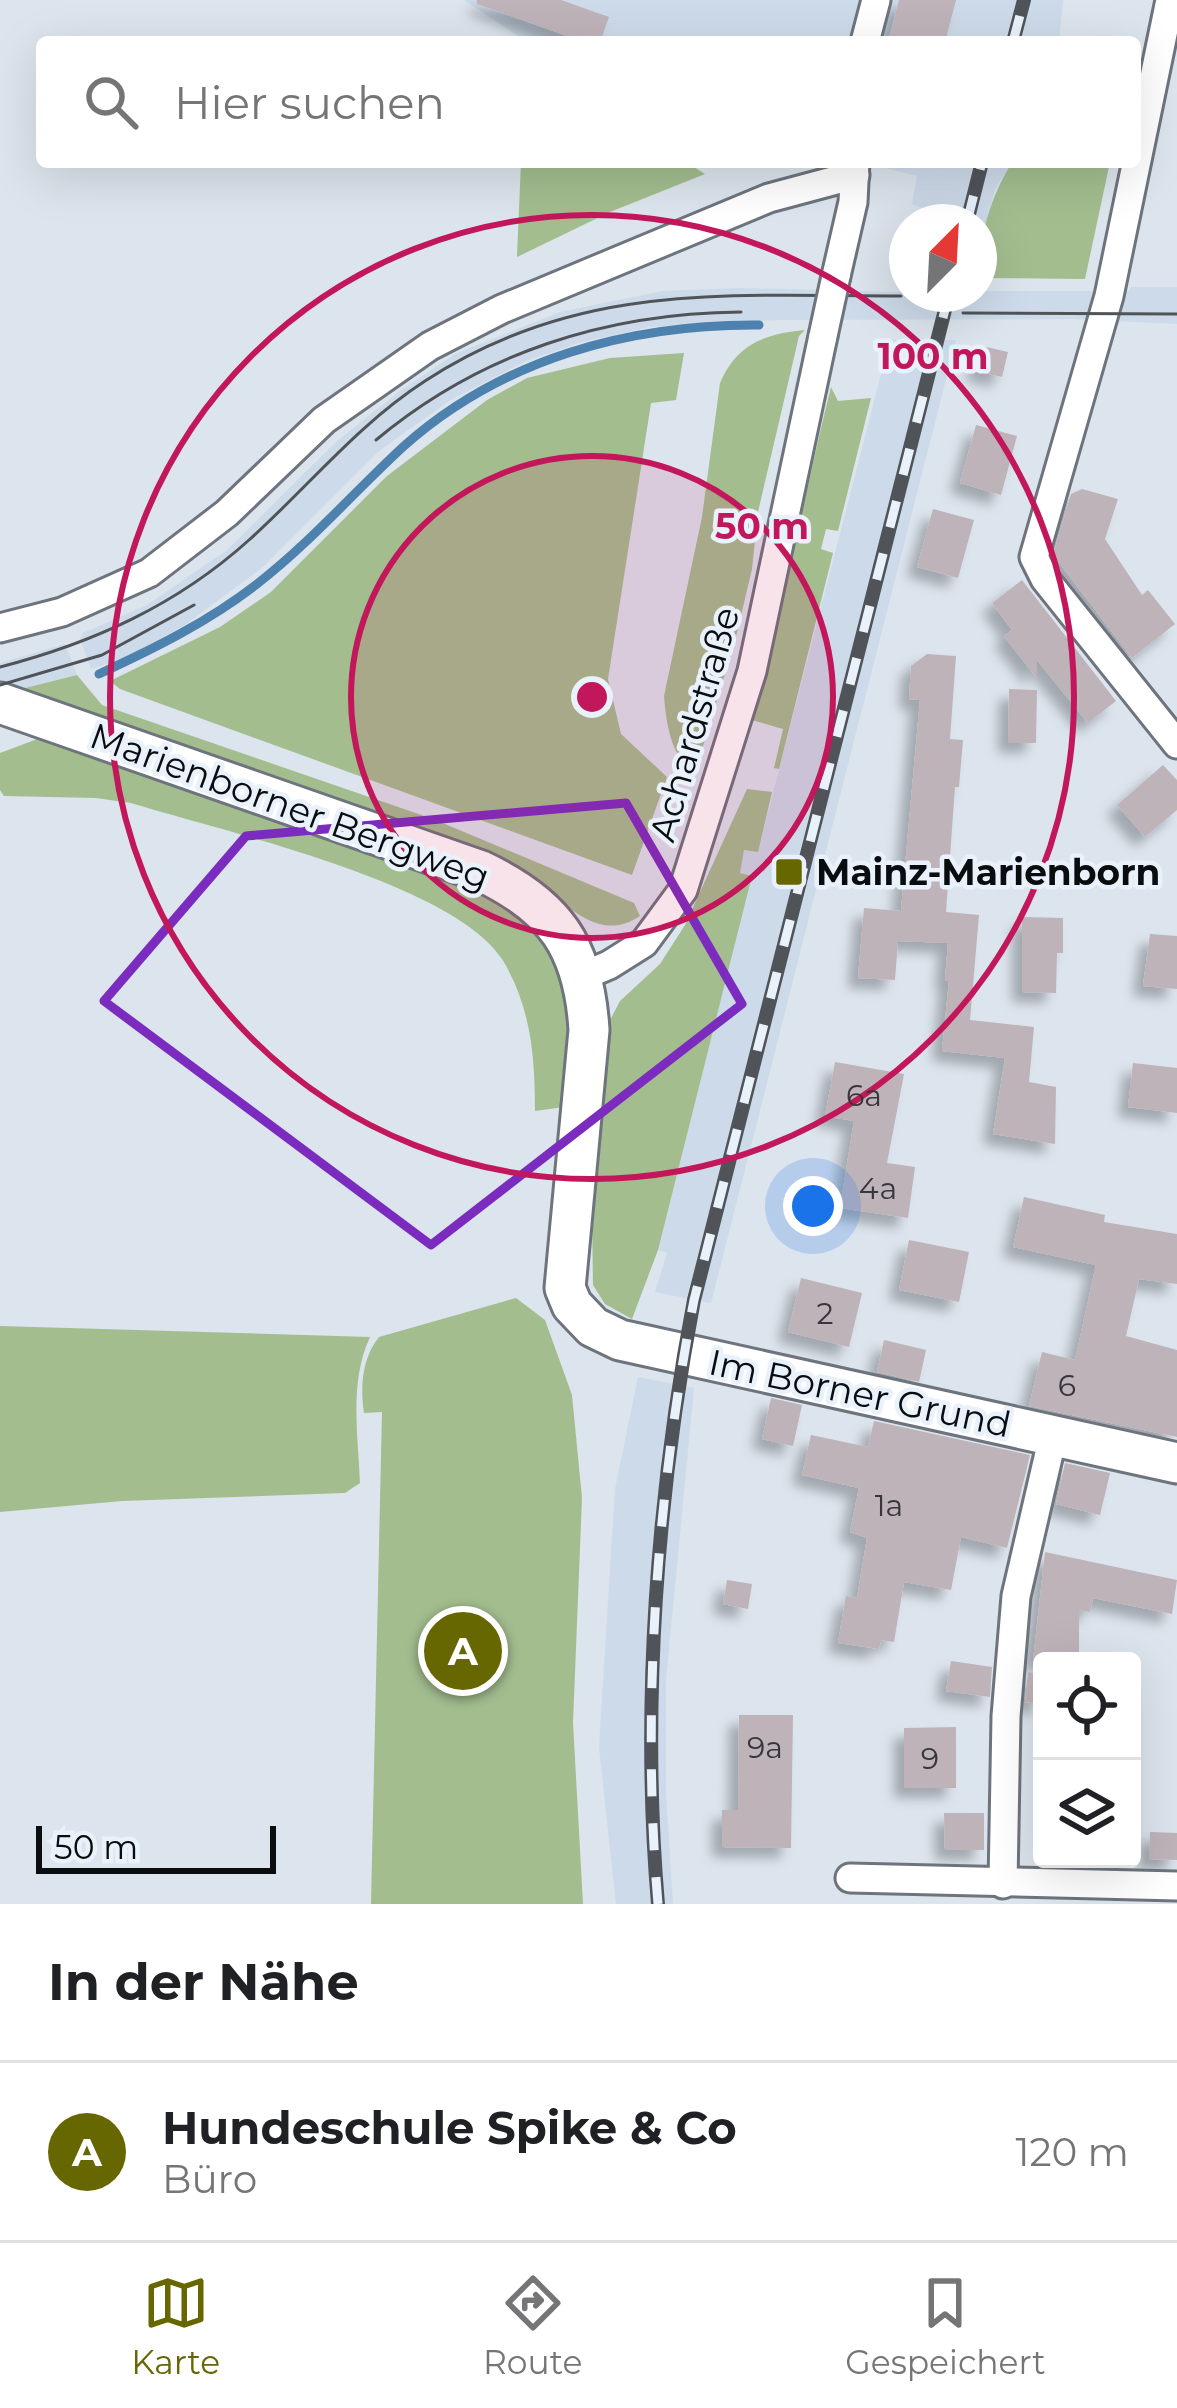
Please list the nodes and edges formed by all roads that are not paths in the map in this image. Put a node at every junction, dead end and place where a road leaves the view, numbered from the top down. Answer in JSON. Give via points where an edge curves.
{"nodes":[{"id":1,"x":876,"y":0,"type":"edge"},
{"id":2,"x":1170,"y":0,"type":"edge"},
{"id":3,"x":867,"y":36,"type":"edge"},
{"id":4,"x":1141,"y":138,"type":"edge"},
{"id":5,"x":1135,"y":168,"type":"edge"},
{"id":6,"x":855,"y":169,"type":"edge"},
{"id":7,"x":0,"y":628,"type":"edge"},
{"id":8,"x":0,"y":704,"type":"edge"},
{"id":9,"x":1167,"y":709,"type":"edge"},
{"id":10,"x":1177,"y":744,"type":"edge"},
{"id":11,"x":583,"y":976,"type":"junction"},
{"id":12,"x":565,"y":1288,"type":"joint"},
{"id":13,"x":1053,"y":1436,"type":"junction"},
{"id":14,"x":1177,"y":1463,"type":"edge"},
{"id":15,"x":850,"y":1878,"type":"dead end"},
{"id":16,"x":1003,"y":1884,"type":"junction"},
{"id":17,"x":1177,"y":1886,"type":"edge"},
{"id":18,"x":1094,"y":1894,"type":"edge"}],
"edges":[{"from":1,"to":3,"type":"street"},
{"from":2,"to":4,"type":"street"},
{"from":5,"to":9,"type":"street","via":[[1108,296],[1034,551],[1046,579]]},
{"from":6,"to":7,"type":"street","via":[[502,309],[430,346],[324,420],[149,573],[62,612]]},
{"from":6,"to":11,"type":"street","name":"Achardstraße","bridge":true,"via":[[752,671],[683,890],[644,943]]},
{"from":8,"to":11,"type":"street","name":"Marienborner Bergweg","via":[[514,886],[567,938]]},
{"from":9,"to":10,"type":"street"},
{"from":11,"to":12,"type":"street","name":"Marienborner Bergweg","via":[[589,1030]]},
{"from":12,"to":13,"type":"street","name":"Im Borner Grund","via":[[593,1327],[620,1340]]},
{"from":13,"to":14,"type":"street","name":"Im Borner Grund"},
{"from":13,"to":16,"type":"street","via":[[1016,1596]]},
{"from":15,"to":16,"type":"street"},
{"from":16,"to":18,"type":"street"},
{"from":17,"to":18,"type":"street"}]}
